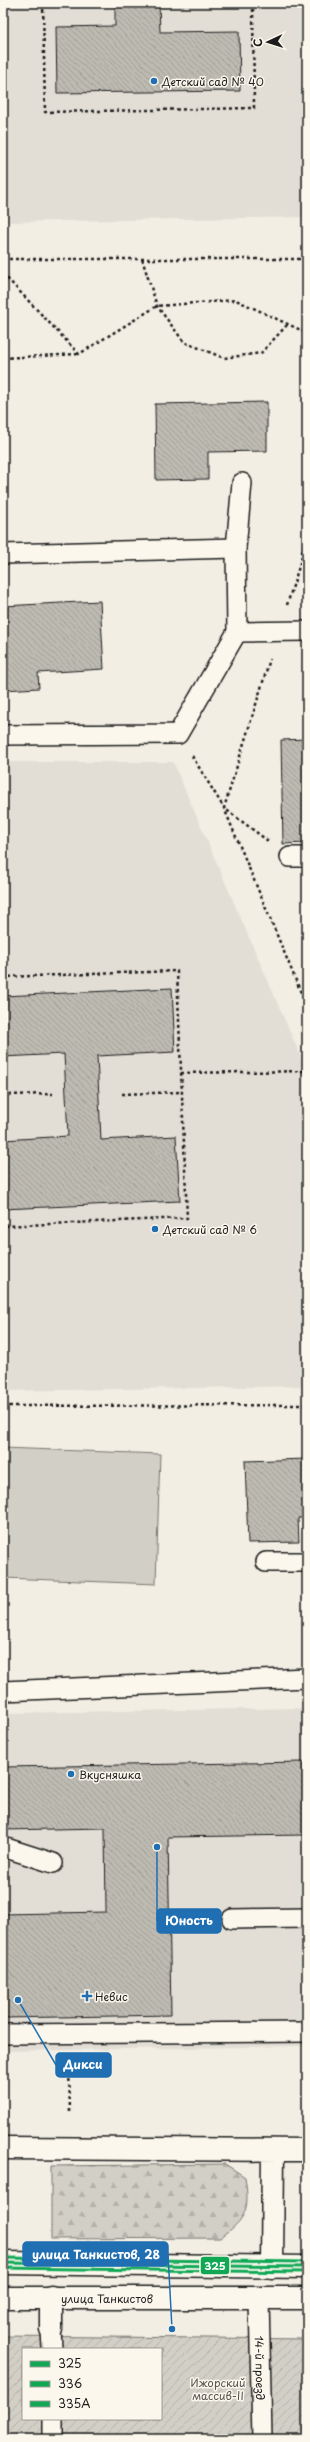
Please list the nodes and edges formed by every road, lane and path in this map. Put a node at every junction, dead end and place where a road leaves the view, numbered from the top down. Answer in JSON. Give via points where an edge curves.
{"nodes":[{"id":1,"x":43,"y":3,"type":"edge"},
{"id":2,"x":253,"y":3,"type":"edge"},
{"id":3,"x":3,"y":259,"type":"edge"},
{"id":4,"x":142,"y":259,"type":"junction"},
{"id":5,"x":307,"y":259,"type":"edge"},
{"id":6,"x":3,"y":274,"type":"edge"},
{"id":7,"x":158,"y":306,"type":"junction"},
{"id":8,"x":288,"y":324,"type":"junction"},
{"id":9,"x":307,"y":333,"type":"edge"},
{"id":10,"x":79,"y":354,"type":"junction"},
{"id":11,"x":3,"y":358,"type":"edge"},
{"id":12,"x":242,"y":483,"type":"dead end"},
{"id":13,"x":307,"y":528,"type":"edge"},
{"id":14,"x":236,"y":548,"type":"junction"},
{"id":15,"x":3,"y":554,"type":"edge"},
{"id":16,"x":279,"y":631,"type":"junction"},
{"id":17,"x":307,"y":631,"type":"edge"},
{"id":18,"x":238,"y":632,"type":"junction"},
{"id":19,"x":178,"y":734,"type":"junction"},
{"id":20,"x":3,"y":735,"type":"edge"},
{"id":21,"x":224,"y":808,"type":"junction"},
{"id":22,"x":298,"y":857,"type":"edge"},
{"id":23,"x":3,"y":977,"type":"edge"},
{"id":24,"x":307,"y":1007,"type":"edge"},
{"id":25,"x":307,"y":1071,"type":"edge"},
{"id":26,"x":181,"y":1073,"type":"junction"},
{"id":27,"x":182,"y":1092,"type":"junction"},
{"id":28,"x":53,"y":1094,"type":"dead end"},
{"id":29,"x":122,"y":1094,"type":"dead end"},
{"id":30,"x":3,"y":1096,"type":"edge"},
{"id":31,"x":3,"y":1226,"type":"edge"},
{"id":32,"x":307,"y":1405,"type":"edge"},
{"id":33,"x":3,"y":1406,"type":"edge"},
{"id":34,"x":266,"y":1562,"type":"dead end"},
{"id":35,"x":307,"y":1562,"type":"edge"},
{"id":36,"x":307,"y":1678,"type":"edge"},
{"id":37,"x":3,"y":1691,"type":"edge"},
{"id":38,"x":3,"y":1847,"type":"edge"},
{"id":39,"x":53,"y":1863,"type":"dead end"},
{"id":40,"x":307,"y":1918,"type":"edge"},
{"id":41,"x":232,"y":1920,"type":"dead end"},
{"id":42,"x":307,"y":2032,"type":"edge"},
{"id":43,"x":3,"y":2034,"type":"edge"},
{"id":44,"x":68,"y":2034,"type":"junction"},
{"id":45,"x":70,"y":2113,"type":"dead end"},
{"id":46,"x":3,"y":2148,"type":"edge"},
{"id":47,"x":273,"y":2150,"type":"junction"},
{"id":48,"x":307,"y":2150,"type":"edge"},
{"id":49,"x":3,"y":2263,"type":"edge"},
{"id":50,"x":272,"y":2267,"type":"junction"},
{"id":51,"x":307,"y":2267,"type":"edge"},
{"id":52,"x":3,"y":2298,"type":"edge"},
{"id":53,"x":51,"y":2298,"type":"junction"},
{"id":54,"x":266,"y":2298,"type":"junction"},
{"id":55,"x":307,"y":2298,"type":"edge"},
{"id":56,"x":52,"y":2339,"type":"edge"},
{"id":57,"x":53,"y":2420,"type":"edge"},
{"id":58,"x":53,"y":2439,"type":"edge"},
{"id":59,"x":262,"y":2439,"type":"edge"}],
"edges":[{"from":1,"to":2,"type":"path","via":[[45,112],[254,108]]},
{"from":3,"to":4,"type":"path"},
{"from":4,"to":5,"type":"path"},
{"from":4,"to":7,"type":"path"},
{"from":6,"to":10,"type":"path"},
{"from":7,"to":8,"type":"path","via":[[236,300]]},
{"from":7,"to":8,"type":"path","via":[[184,342],[224,358],[261,353]]},
{"from":7,"to":10,"type":"path"},
{"from":8,"to":9,"type":"path"},
{"from":10,"to":11,"type":"path"},
{"from":12,"to":14,"type":"lane"},
{"from":13,"to":16,"type":"path","via":[[301,560]]},
{"from":14,"to":15,"type":"lane"},
{"from":14,"to":18,"type":"lane"},
{"from":16,"to":17,"type":"lane"},
{"from":16,"to":18,"type":"lane"},
{"from":16,"to":21,"type":"path"},
{"from":18,"to":19,"type":"lane"},
{"from":19,"to":20,"type":"lane"},
{"from":19,"to":21,"type":"path"},
{"from":21,"to":22,"type":"path"},
{"from":21,"to":24,"type":"path"},
{"from":23,"to":26,"type":"path","via":[[177,971]]},
{"from":25,"to":26,"type":"path"},
{"from":26,"to":27,"type":"path"},
{"from":27,"to":29,"type":"path"},
{"from":27,"to":31,"type":"path","via":[[186,1218]]},
{"from":28,"to":30,"type":"path"},
{"from":32,"to":33,"type":"path"},
{"from":34,"to":35,"type":"lane"},
{"from":36,"to":37,"type":"lane"},
{"from":38,"to":39,"type":"lane"},
{"from":40,"to":41,"type":"lane"},
{"from":42,"to":44,"type":"lane"},
{"from":43,"to":44,"type":"lane"},
{"from":44,"to":45,"type":"path"},
{"from":46,"to":47,"type":"main road"},
{"from":47,"to":48,"type":"main road"},
{"from":47,"to":50,"type":"main road"},
{"from":49,"to":50,"type":"main road"},
{"from":50,"to":51,"type":"main road"},
{"from":50,"to":54,"type":"main road"},
{"from":52,"to":53,"type":"main road","name":"улица Танкистов"},
{"from":53,"to":54,"type":"main road","name":"улица Танкистов"},
{"from":53,"to":56,"type":"main road"},
{"from":54,"to":55,"type":"main road","name":"улица Танкистов"},
{"from":54,"to":59,"type":"lane","name":"14-й проезд"},
{"from":57,"to":58,"type":"lane"}]}
